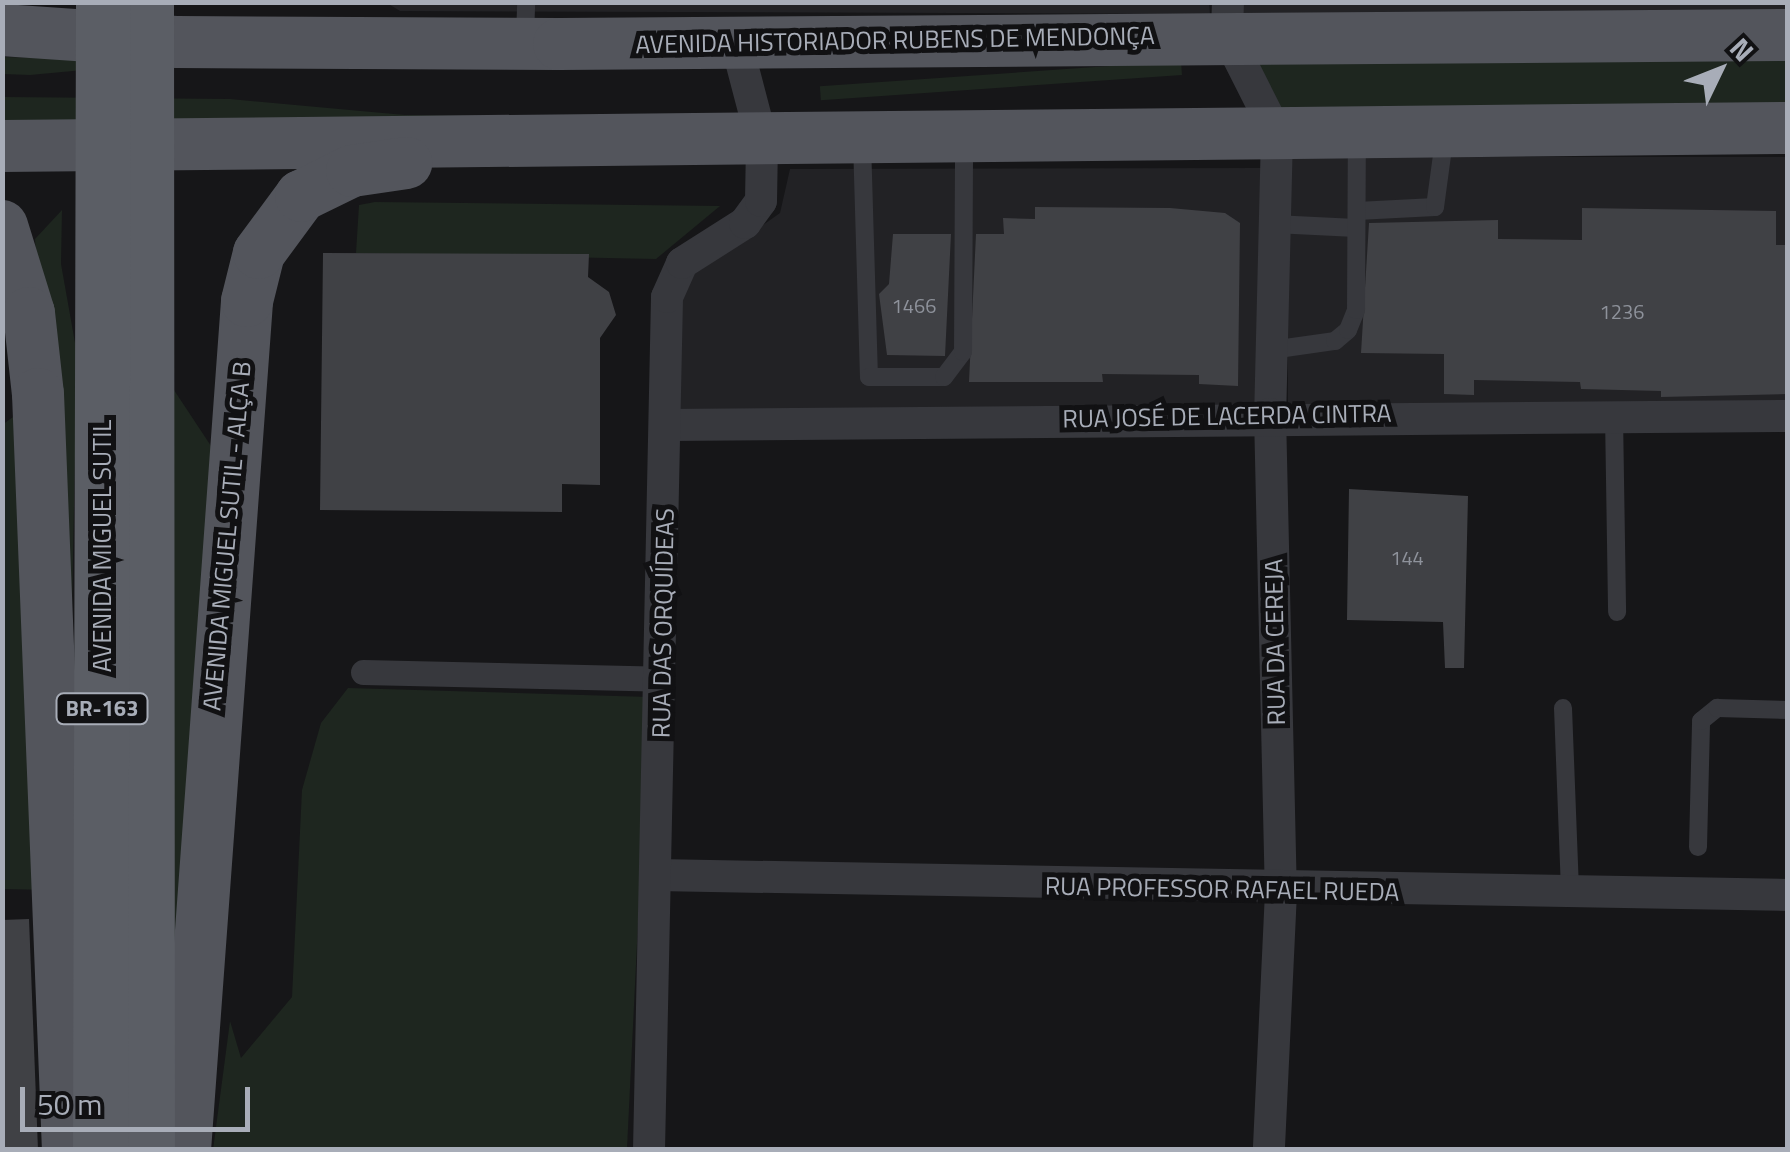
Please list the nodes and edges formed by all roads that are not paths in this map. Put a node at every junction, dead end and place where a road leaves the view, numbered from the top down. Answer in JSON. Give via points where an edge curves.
{"nodes":[{"id":1,"x":103,"y":2,"type":"edge"},
{"id":2,"x":146,"y":2,"type":"edge"},
{"id":3,"x":1228,"y":19,"type":"edge"},
{"id":4,"x":525,"y":23,"type":"edge"},
{"id":5,"x":2,"y":30,"type":"edge"},
{"id":6,"x":1788,"y":35,"type":"edge"},
{"id":7,"x":736,"y":42,"type":"junction"},
{"id":8,"x":1788,"y":128,"type":"edge"},
{"id":9,"x":1445,"y":132,"type":"junction"},
{"id":10,"x":1357,"y":133,"type":"junction"},
{"id":11,"x":1277,"y":134,"type":"junction"},
{"id":12,"x":964,"y":139,"type":"junction"},
{"id":13,"x":762,"y":141,"type":"junction"},
{"id":14,"x":862,"y":142,"type":"junction"},
{"id":15,"x":552,"y":144,"type":"junction"},
{"id":16,"x":2,"y":146,"type":"edge"},
{"id":17,"x":1356,"y":220,"type":"junction"},
{"id":18,"x":1274,"y":224,"type":"junction"},
{"id":19,"x":2,"y":226,"type":"edge"},
{"id":20,"x":124,"y":268,"type":"junction"},
{"id":21,"x":1272,"y":350,"type":"junction"},
{"id":22,"x":1270,"y":414,"type":"junction"},
{"id":23,"x":1614,"y":415,"type":"junction"},
{"id":24,"x":1788,"y":416,"type":"edge"},
{"id":25,"x":667,"y":424,"type":"junction"},
{"id":26,"x":1617,"y":612,"type":"dead end"},
{"id":27,"x":363,"y":672,"type":"dead end"},
{"id":28,"x":662,"y":679,"type":"junction"},
{"id":29,"x":1563,"y":708,"type":"dead end"},
{"id":30,"x":1788,"y":710,"type":"edge"},
{"id":31,"x":1698,"y":847,"type":"dead end"},
{"id":32,"x":656,"y":875,"type":"junction"},
{"id":33,"x":1281,"y":892,"type":"junction"},
{"id":34,"x":1570,"y":893,"type":"junction"},
{"id":35,"x":1788,"y":895,"type":"edge"},
{"id":36,"x":150,"y":1000,"type":"junction"},
{"id":37,"x":68,"y":1150,"type":"edge"},
{"id":38,"x":100,"y":1150,"type":"edge"},
{"id":39,"x":147,"y":1150,"type":"edge"},
{"id":40,"x":174,"y":1150,"type":"edge"},
{"id":41,"x":186,"y":1150,"type":"edge"},
{"id":42,"x":649,"y":1150,"type":"edge"},
{"id":43,"x":1269,"y":1150,"type":"edge"}],
"edges":[{"from":1,"to":20,"type":"highway","name":"AVENIDA MIGUEL SUTIL","number":"BR-163"},
{"from":2,"to":20,"type":"highway","name":"AVENIDA MIGUEL SUTIL","number":"BR-163"},
{"from":3,"to":6,"type":"main road","name":"AVENIDA HISTORIADOR RUBENS DE MENDONÇA","via":[[1656,26]]},
{"from":3,"to":7,"type":"main road","name":"AVENIDA HISTORIADOR RUBENS DE MENDONÇA"},
{"from":3,"to":11,"type":"street"},
{"from":4,"to":5,"type":"main road","name":"AVENIDA HISTORIADOR RUBENS DE MENDONÇA","via":[[176,42]]},
{"from":4,"to":7,"type":"main road","name":"AVENIDA HISTORIADOR RUBENS DE MENDONÇA"},
{"from":7,"to":13,"type":"street"},
{"from":8,"to":9,"type":"main road"},
{"from":9,"to":10,"type":"main road"},
{"from":9,"to":17,"type":"lane","via":[[1435,207]]},
{"from":10,"to":11,"type":"main road"},
{"from":10,"to":17,"type":"lane"},
{"from":11,"to":12,"type":"main road"},
{"from":11,"to":18,"type":"street","name":"RUA DA CEREJA"},
{"from":12,"to":14,"type":"main road"},
{"from":12,"to":14,"type":"lane","via":[[963,352],[944,378],[869,377]]},
{"from":13,"to":14,"type":"main road"},
{"from":13,"to":15,"type":"main road"},
{"from":13,"to":25,"type":"street","name":"RUA DAS ORQUÍDEAS","via":[[762,193],[753,217],[682,263],[669,284]]},
{"from":15,"to":16,"type":"main road"},
{"from":15,"to":41,"type":"main road","name":"AVENIDA MIGUEL SUTIL - ALÇA B","via":[[317,183],[274,226],[259,253],[224,547]]},
{"from":17,"to":18,"type":"lane"},
{"from":17,"to":21,"type":"lane","via":[[1348,330],[1336,340]]},
{"from":18,"to":21,"type":"street","name":"RUA DA CEREJA"},
{"from":19,"to":37,"type":"main road","via":[[29,313],[38,394]]},
{"from":20,"to":36,"type":"highway","name":"AVENIDA MIGUEL SUTIL","number":"BR-163"},
{"from":20,"to":38,"type":"highway","name":"AVENIDA MIGUEL SUTIL","number":"BR-163"},
{"from":21,"to":22,"type":"street","name":"RUA DA CEREJA"},
{"from":22,"to":23,"type":"street","name":"RUA JOSÉ DE LACERDA CINTRA"},
{"from":22,"to":25,"type":"street","name":"RUA JOSÉ DE LACERDA CINTRA"},
{"from":22,"to":33,"type":"street","name":"RUA DA CEREJA"},
{"from":23,"to":24,"type":"street","name":"RUA JOSÉ DE LACERDA CINTRA"},
{"from":23,"to":26,"type":"lane"},
{"from":25,"to":28,"type":"street","name":"RUA DAS ORQUÍDEAS"},
{"from":27,"to":28,"type":"street"},
{"from":28,"to":32,"type":"street","name":"RUA DAS ORQUÍDEAS"},
{"from":29,"to":34,"type":"lane"},
{"from":30,"to":31,"type":"lane","via":[[1716,708],[1702,721]]},
{"from":32,"to":33,"type":"street","name":"RUA PROFESSOR RAFAEL RUEDA"},
{"from":32,"to":42,"type":"street","name":"RUA DAS ORQUÍDEAS"},
{"from":33,"to":34,"type":"street","name":"RUA PROFESSOR RAFAEL RUEDA"},
{"from":33,"to":43,"type":"street","name":"RUA DA CEREJA"},
{"from":34,"to":35,"type":"street","name":"RUA PROFESSOR RAFAEL RUEDA"},
{"from":36,"to":39,"type":"highway","number":"BR-163"},
{"from":36,"to":40,"type":"highway"}]}
